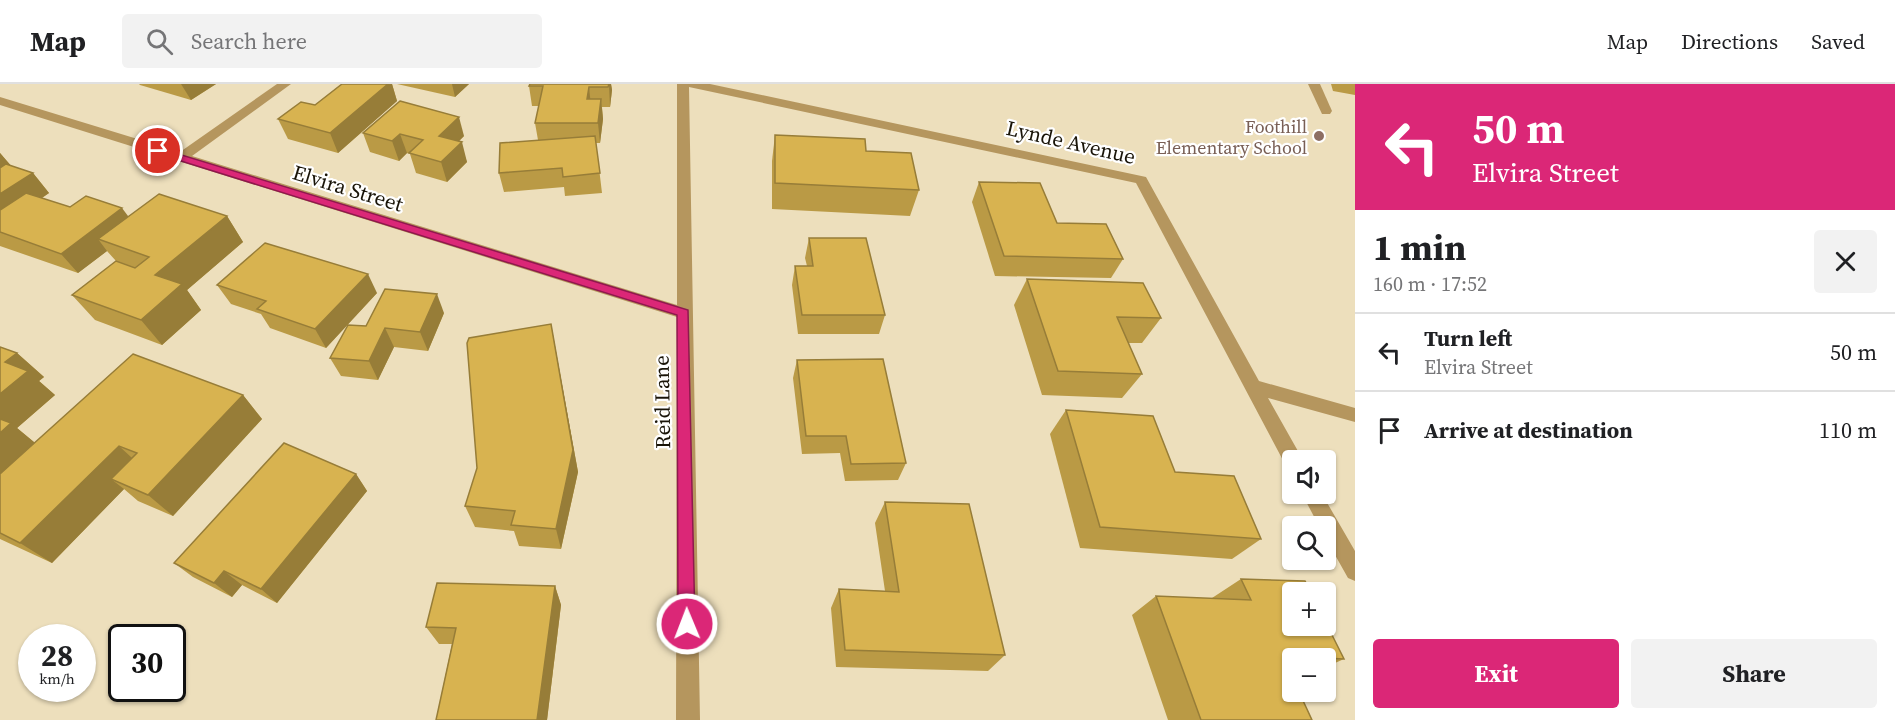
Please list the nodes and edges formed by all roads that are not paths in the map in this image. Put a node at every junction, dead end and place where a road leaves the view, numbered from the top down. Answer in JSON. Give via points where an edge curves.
{"nodes":[{"id":1,"x":285,"y":84,"type":"edge"},
{"id":2,"x":683,"y":84,"type":"edge"},
{"id":3,"x":693,"y":84,"type":"edge"},
{"id":4,"x":1314,"y":84,"type":"edge"},
{"id":5,"x":0,"y":101,"type":"edge"},
{"id":6,"x":1326,"y":111,"type":"dead end"},
{"id":7,"x":181,"y":158,"type":"junction"},
{"id":8,"x":683,"y":313,"type":"junction"},
{"id":9,"x":1252,"y":386,"type":"junction"},
{"id":10,"x":1355,"y":415,"type":"edge"},
{"id":11,"x":1287,"y":450,"type":"edge"},
{"id":12,"x":1318,"y":504,"type":"edge"},
{"id":13,"x":1355,"y":571,"type":"edge"},
{"id":14,"x":688,"y":720,"type":"edge"}],
"edges":[{"from":1,"to":7,"type":"street"},
{"from":2,"to":8,"type":"street","name":"Reid Lane"},
{"from":3,"to":9,"type":"street","name":"Lynde Avenue","via":[[1141,180]]},
{"from":4,"to":6,"type":"street"},
{"from":5,"to":7,"type":"street","name":"Elvira Street"},
{"from":7,"to":8,"type":"street","name":"Elvira Street"},
{"from":8,"to":14,"type":"street","name":"Reid Lane"},
{"from":9,"to":10,"type":"street"},
{"from":9,"to":11,"type":"street","name":"Lynde Avenue"},
{"from":12,"to":13,"type":"street"}]}
